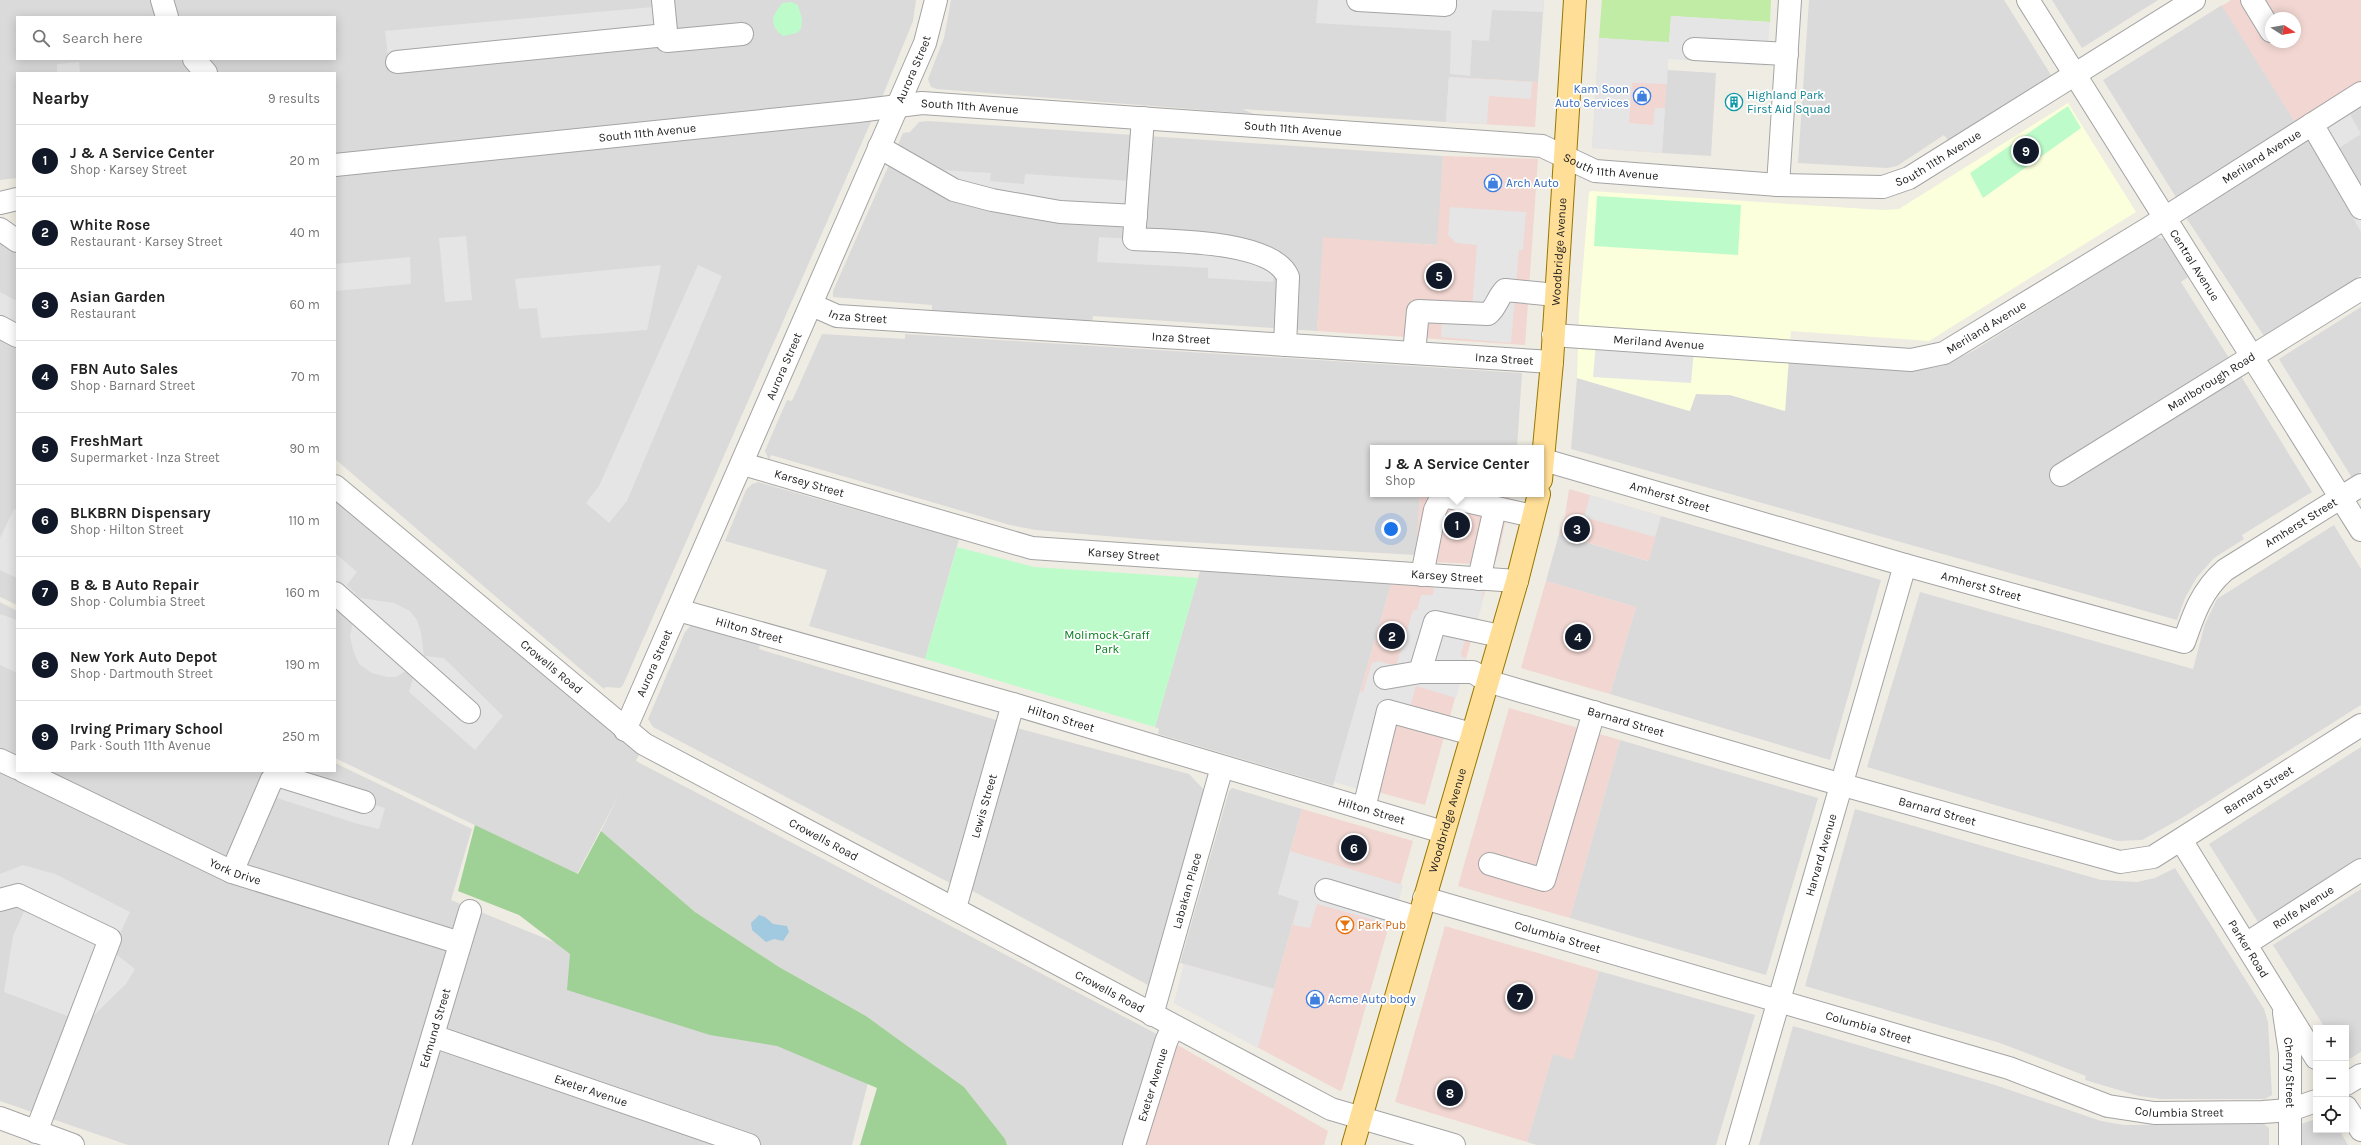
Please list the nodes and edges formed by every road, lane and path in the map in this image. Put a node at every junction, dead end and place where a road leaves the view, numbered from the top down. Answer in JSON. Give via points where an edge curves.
{"nodes":[{"id":1,"x":162,"y":0,"type":"edge"},
{"id":2,"x":663,"y":0,"type":"edge"},
{"id":3,"x":936,"y":0,"type":"edge"},
{"id":4,"x":1358,"y":0,"type":"edge"},
{"id":5,"x":1445,"y":0,"type":"edge"},
{"id":6,"x":1575,"y":0,"type":"edge"},
{"id":7,"x":1790,"y":0,"type":"edge"},
{"id":8,"x":2028,"y":0,"type":"edge"},
{"id":9,"x":2194,"y":0,"type":"edge"},
{"id":10,"x":2252,"y":0,"type":"edge"},
{"id":11,"x":167,"y":16,"type":"edge"},
{"id":12,"x":2265,"y":21,"type":"edge"},
{"id":13,"x":742,"y":34,"type":"dead end"},
{"id":14,"x":666,"y":35,"type":"junction"},
{"id":15,"x":1694,"y":49,"type":"dead end"},
{"id":16,"x":1787,"y":54,"type":"junction"},
{"id":17,"x":195,"y":60,"type":"edge"},
{"id":18,"x":397,"y":62,"type":"dead end"},
{"id":19,"x":205,"y":72,"type":"edge"},
{"id":20,"x":2076,"y":75,"type":"junction"},
{"id":21,"x":2361,"y":93,"type":"edge"},
{"id":22,"x":897,"y":105,"type":"junction"},
{"id":23,"x":1142,"y":118,"type":"junction"},
{"id":24,"x":2312,"y":124,"type":"junction"},
{"id":25,"x":879,"y":147,"type":"junction"},
{"id":26,"x":1565,"y":157,"type":"junction"},
{"id":27,"x":336,"y":165,"type":"edge"},
{"id":28,"x":1778,"y":185,"type":"junction"},
{"id":29,"x":16,"y":199,"type":"edge"},
{"id":30,"x":0,"y":203,"type":"edge"},
{"id":31,"x":2361,"y":208,"type":"edge"},
{"id":32,"x":1136,"y":216,"type":"junction"},
{"id":33,"x":2164,"y":219,"type":"junction"},
{"id":34,"x":0,"y":229,"type":"edge"},
{"id":35,"x":16,"y":240,"type":"edge"},
{"id":36,"x":2361,"y":289,"type":"edge"},
{"id":37,"x":1556,"y":295,"type":"junction"},
{"id":38,"x":812,"y":305,"type":"junction"},
{"id":39,"x":0,"y":327,"type":"edge"},
{"id":40,"x":16,"y":335,"type":"edge"},
{"id":41,"x":1553,"y":335,"type":"junction"},
{"id":42,"x":1285,"y":345,"type":"junction"},
{"id":43,"x":1414,"y":353,"type":"junction"},
{"id":44,"x":2253,"y":358,"type":"junction"},
{"id":45,"x":1552,"y":362,"type":"junction"},
{"id":46,"x":1544,"y":458,"type":"edge"},
{"id":47,"x":743,"y":464,"type":"junction"},
{"id":48,"x":1544,"y":470,"type":"edge"},
{"id":49,"x":2061,"y":475,"type":"dead end"},
{"id":50,"x":2361,"y":485,"type":"edge"},
{"id":51,"x":336,"y":487,"type":"edge"},
{"id":52,"x":1538,"y":497,"type":"edge"},
{"id":53,"x":2341,"y":498,"type":"junction"},
{"id":54,"x":1495,"y":508,"type":"junction"},
{"id":55,"x":1533,"y":516,"type":"junction"},
{"id":56,"x":2361,"y":530,"type":"edge"},
{"id":57,"x":1905,"y":565,"type":"junction"},
{"id":58,"x":1422,"y":575,"type":"junction"},
{"id":59,"x":1479,"y":579,"type":"junction"},
{"id":60,"x":1517,"y":581,"type":"junction"},
{"id":61,"x":336,"y":594,"type":"edge"},
{"id":62,"x":678,"y":610,"type":"junction"},
{"id":63,"x":1500,"y":636,"type":"junction"},
{"id":64,"x":1420,"y":672,"type":"junction"},
{"id":65,"x":1385,"y":678,"type":"dead end"},
{"id":66,"x":1487,"y":681,"type":"junction"},
{"id":67,"x":1013,"y":704,"type":"junction"},
{"id":68,"x":469,"y":712,"type":"dead end"},
{"id":69,"x":1594,"y":712,"type":"junction"},
{"id":70,"x":2361,"y":725,"type":"edge"},
{"id":71,"x":625,"y":730,"type":"junction"},
{"id":72,"x":1472,"y":734,"type":"junction"},
{"id":73,"x":0,"y":760,"type":"edge"},
{"id":74,"x":1222,"y":767,"type":"junction"},
{"id":75,"x":16,"y":768,"type":"edge"},
{"id":76,"x":25,"y":772,"type":"edge"},
{"id":77,"x":1840,"y":784,"type":"junction"},
{"id":78,"x":364,"y":802,"type":"dead end"},
{"id":79,"x":1364,"y":808,"type":"junction"},
{"id":80,"x":1443,"y":832,"type":"junction"},
{"id":81,"x":2181,"y":840,"type":"junction"},
{"id":82,"x":1490,"y":864,"type":"dead end"},
{"id":83,"x":2361,"y":870,"type":"edge"},
{"id":84,"x":232,"y":872,"type":"junction"},
{"id":85,"x":1326,"y":890,"type":"dead end"},
{"id":86,"x":0,"y":900,"type":"edge"},
{"id":87,"x":955,"y":908,"type":"junction"},
{"id":88,"x":1422,"y":908,"type":"junction"},
{"id":89,"x":470,"y":911,"type":"dead end"},
{"id":90,"x":460,"y":943,"type":"junction"},
{"id":91,"x":2246,"y":944,"type":"junction"},
{"id":92,"x":1778,"y":1000,"type":"junction"},
{"id":93,"x":2282,"y":1002,"type":"junction"},
{"id":94,"x":1152,"y":1015,"type":"junction"},
{"id":95,"x":1173,"y":1026,"type":"junction"},
{"id":96,"x":432,"y":1036,"type":"junction"},
{"id":97,"x":2313,"y":1053,"type":"edge"},
{"id":98,"x":2361,"y":1075,"type":"edge"},
{"id":99,"x":2349,"y":1082,"type":"edge"},
{"id":100,"x":2313,"y":1102,"type":"edge"},
{"id":101,"x":2290,"y":1110,"type":"junction"},
{"id":102,"x":2349,"y":1112,"type":"edge"},
{"id":103,"x":0,"y":1118,"type":"edge"},
{"id":104,"x":1360,"y":1118,"type":"junction"},
{"id":105,"x":2361,"y":1130,"type":"edge"},
{"id":106,"x":36,"y":1132,"type":"junction"},
{"id":107,"x":73,"y":1145,"type":"edge"},
{"id":108,"x":400,"y":1145,"type":"edge"},
{"id":109,"x":748,"y":1145,"type":"edge"},
{"id":110,"x":1134,"y":1145,"type":"edge"},
{"id":111,"x":1353,"y":1145,"type":"edge"},
{"id":112,"x":1454,"y":1145,"type":"edge"},
{"id":113,"x":1737,"y":1145,"type":"edge"},
{"id":114,"x":2290,"y":1145,"type":"edge"}],
"edges":[{"from":1,"to":11,"type":"street"},
{"from":2,"to":14,"type":"street"},
{"from":3,"to":22,"type":"street","name":"Aurora Street","via":[[925,43]]},
{"from":4,"to":5,"type":"street","via":[[1445,5]]},
{"from":6,"to":26,"type":"main road","name":"Woodbridge Avenue"},
{"from":7,"to":16,"type":"street"},
{"from":8,"to":20,"type":"street","name":"Central Avenue"},
{"from":9,"to":20,"type":"street","name":"South 11th Avenue"},
{"from":10,"to":12,"type":"street"},
{"from":13,"to":14,"type":"street","via":[[667,41]]},
{"from":14,"to":18,"type":"street"},
{"from":15,"to":16,"type":"street"},
{"from":16,"to":28,"type":"street"},
{"from":17,"to":19,"type":"street"},
{"from":20,"to":28,"type":"street","name":"South 11th Avenue","via":[[1901,183],[1883,187]]},
{"from":20,"to":33,"type":"street","name":"Central Avenue"},
{"from":21,"to":24,"type":"street","name":"Meriland Avenue"},
{"from":22,"to":23,"type":"street","name":"South 11th Avenue","via":[[922,103]]},
{"from":22,"to":25,"type":"street","name":"Aurora Street"},
{"from":22,"to":27,"type":"street","name":"South 11th Avenue"},
{"from":23,"to":26,"type":"street","name":"South 11th Avenue","via":[[1542,146]]},
{"from":23,"to":32,"type":"street"},
{"from":24,"to":31,"type":"street"},
{"from":24,"to":33,"type":"street","name":"Meriland Avenue"},
{"from":25,"to":32,"type":"street","via":[[954,190],[1027,208]]},
{"from":25,"to":38,"type":"street","name":"Aurora Street"},
{"from":26,"to":28,"type":"street","name":"South 11th Avenue","via":[[1595,171]]},
{"from":26,"to":37,"type":"main road","name":"Woodbridge Avenue"},
{"from":29,"to":30,"type":"street"},
{"from":32,"to":42,"type":"street","via":[[1134,239],[1218,244],[1275,261],[1285,269],[1288,277]]},
{"from":33,"to":41,"type":"street","name":"Meriland Avenue","via":[[1960,345],[1926,358],[1912,360]]},
{"from":33,"to":44,"type":"street","name":"Central Avenue"},
{"from":34,"to":35,"type":"street"},
{"from":36,"to":44,"type":"street","name":"Marlborough Road"},
{"from":37,"to":41,"type":"main road","name":"Woodbridge Avenue"},
{"from":37,"to":43,"type":"street","via":[[1505,290],[1499,296],[1496,307],[1488,314],[1418,311]]},
{"from":38,"to":42,"type":"street","name":"Inza Street","via":[[837,316]]},
{"from":38,"to":47,"type":"street","name":"Aurora Street"},
{"from":39,"to":40,"type":"street"},
{"from":41,"to":45,"type":"main road","name":"Woodbridge Avenue"},
{"from":42,"to":43,"type":"street","name":"Inza Street"},
{"from":43,"to":45,"type":"street","name":"Inza Street"},
{"from":44,"to":49,"type":"street","name":"Marlborough Road"},
{"from":44,"to":53,"type":"street","name":"Central Avenue"},
{"from":45,"to":46,"type":"main road","name":"Woodbridge Avenue"},
{"from":47,"to":58,"type":"street","name":"Karsey Street","via":[[1032,548]]},
{"from":47,"to":62,"type":"street","name":"Aurora Street"},
{"from":48,"to":57,"type":"street","name":"Amherst Street"},
{"from":50,"to":53,"type":"street","name":"Amherst Street"},
{"from":51,"to":71,"type":"street","name":"Crowells Road"},
{"from":52,"to":55,"type":"main road","name":"Woodbridge Avenue"},
{"from":53,"to":56,"type":"street","name":"Central Avenue"},
{"from":53,"to":57,"type":"street","name":"Amherst Street","via":[[2213,580],[2202,594],[2184,642]]},
{"from":54,"to":55,"type":"street"},
{"from":54,"to":58,"type":"street","via":[[1448,497],[1441,498],[1435,510]]},
{"from":54,"to":59,"type":"street"},
{"from":55,"to":60,"type":"main road","name":"Woodbridge Avenue"},
{"from":57,"to":77,"type":"street","name":"Harvard Avenue"},
{"from":58,"to":59,"type":"street","name":"Karsey Street"},
{"from":59,"to":60,"type":"street","name":"Karsey Street"},
{"from":60,"to":63,"type":"main road","name":"Woodbridge Avenue"},
{"from":61,"to":68,"type":"street"},
{"from":62,"to":67,"type":"street","name":"Hilton Street"},
{"from":62,"to":71,"type":"street","name":"Aurora Street"},
{"from":63,"to":64,"type":"street","via":[[1435,622]]},
{"from":63,"to":66,"type":"main road","name":"Woodbridge Avenue"},
{"from":64,"to":65,"type":"street","name":"Barnard Street"},
{"from":64,"to":66,"type":"street","name":"Barnard Street","via":[[1473,672]]},
{"from":66,"to":69,"type":"street","name":"Barnard Street"},
{"from":66,"to":72,"type":"main road","name":"Woodbridge Avenue"},
{"from":67,"to":74,"type":"street","name":"Hilton Street"},
{"from":67,"to":87,"type":"street","name":"Lewis Street"},
{"from":69,"to":77,"type":"street","name":"Barnard Street"},
{"from":69,"to":82,"type":"street","via":[[1544,880]]},
{"from":70,"to":81,"type":"street","name":"Barnard Street"},
{"from":71,"to":87,"type":"street","name":"Crowells Road","via":[[644,744]]},
{"from":72,"to":79,"type":"street","via":[[1388,711]]},
{"from":72,"to":80,"type":"main road","name":"Woodbridge Avenue"},
{"from":73,"to":75,"type":"street"},
{"from":74,"to":79,"type":"street","name":"Hilton Street"},
{"from":74,"to":94,"type":"street","name":"Labakan Place"},
{"from":76,"to":84,"type":"street","name":"York Drive"},
{"from":77,"to":81,"type":"street","name":"Barnard Street","via":[[2120,862],[2153,857]]},
{"from":77,"to":92,"type":"street","name":"Harvard Avenue"},
{"from":78,"to":84,"type":"street","via":[[281,775],[272,779]]},
{"from":79,"to":80,"type":"street","name":"Hilton Street"},
{"from":80,"to":88,"type":"main road","name":"Woodbridge Avenue"},
{"from":81,"to":91,"type":"street","name":"Parker Road"},
{"from":83,"to":91,"type":"street","name":"Rolfe Avenue"},
{"from":84,"to":90,"type":"street","name":"York Drive"},
{"from":85,"to":88,"type":"street","name":"Columbia Street"},
{"from":86,"to":106,"type":"street","via":[[18,895],[110,939]]},
{"from":87,"to":94,"type":"street","name":"Crowells Road"},
{"from":88,"to":92,"type":"street","name":"Columbia Street"},
{"from":88,"to":104,"type":"main road","name":"Woodbridge Avenue"},
{"from":89,"to":90,"type":"street","name":"Edmund Street"},
{"from":90,"to":96,"type":"street","name":"Edmund Street"},
{"from":91,"to":93,"type":"street","name":"Parker Road"},
{"from":92,"to":101,"type":"street","name":"Columbia Street","via":[[2009,1068],[2108,1106],[2154,1113]]},
{"from":92,"to":113,"type":"street","name":"Harvard Avenue"},
{"from":93,"to":97,"type":"street","name":"Parker Road"},
{"from":93,"to":101,"type":"street","name":"Cherry Street","via":[[2290,1054]]},
{"from":94,"to":95,"type":"street","name":"Crowells Road"},
{"from":95,"to":104,"type":"street","name":"Crowells Road","via":[[1331,1109]]},
{"from":95,"to":110,"type":"street","name":"Exeter Avenue"},
{"from":96,"to":108,"type":"street","name":"Edmund Street"},
{"from":96,"to":109,"type":"street","name":"Exeter Avenue"},
{"from":98,"to":99,"type":"street"},
{"from":100,"to":101,"type":"street","name":"Columbia Street"},
{"from":101,"to":114,"type":"street","name":"Cherry Street"},
{"from":102,"to":105,"type":"street"},
{"from":103,"to":106,"type":"street"},
{"from":104,"to":111,"type":"main road","name":"Woodbridge Avenue"},
{"from":104,"to":112,"type":"street","name":"Crowells Road"},
{"from":106,"to":107,"type":"street"}]}
